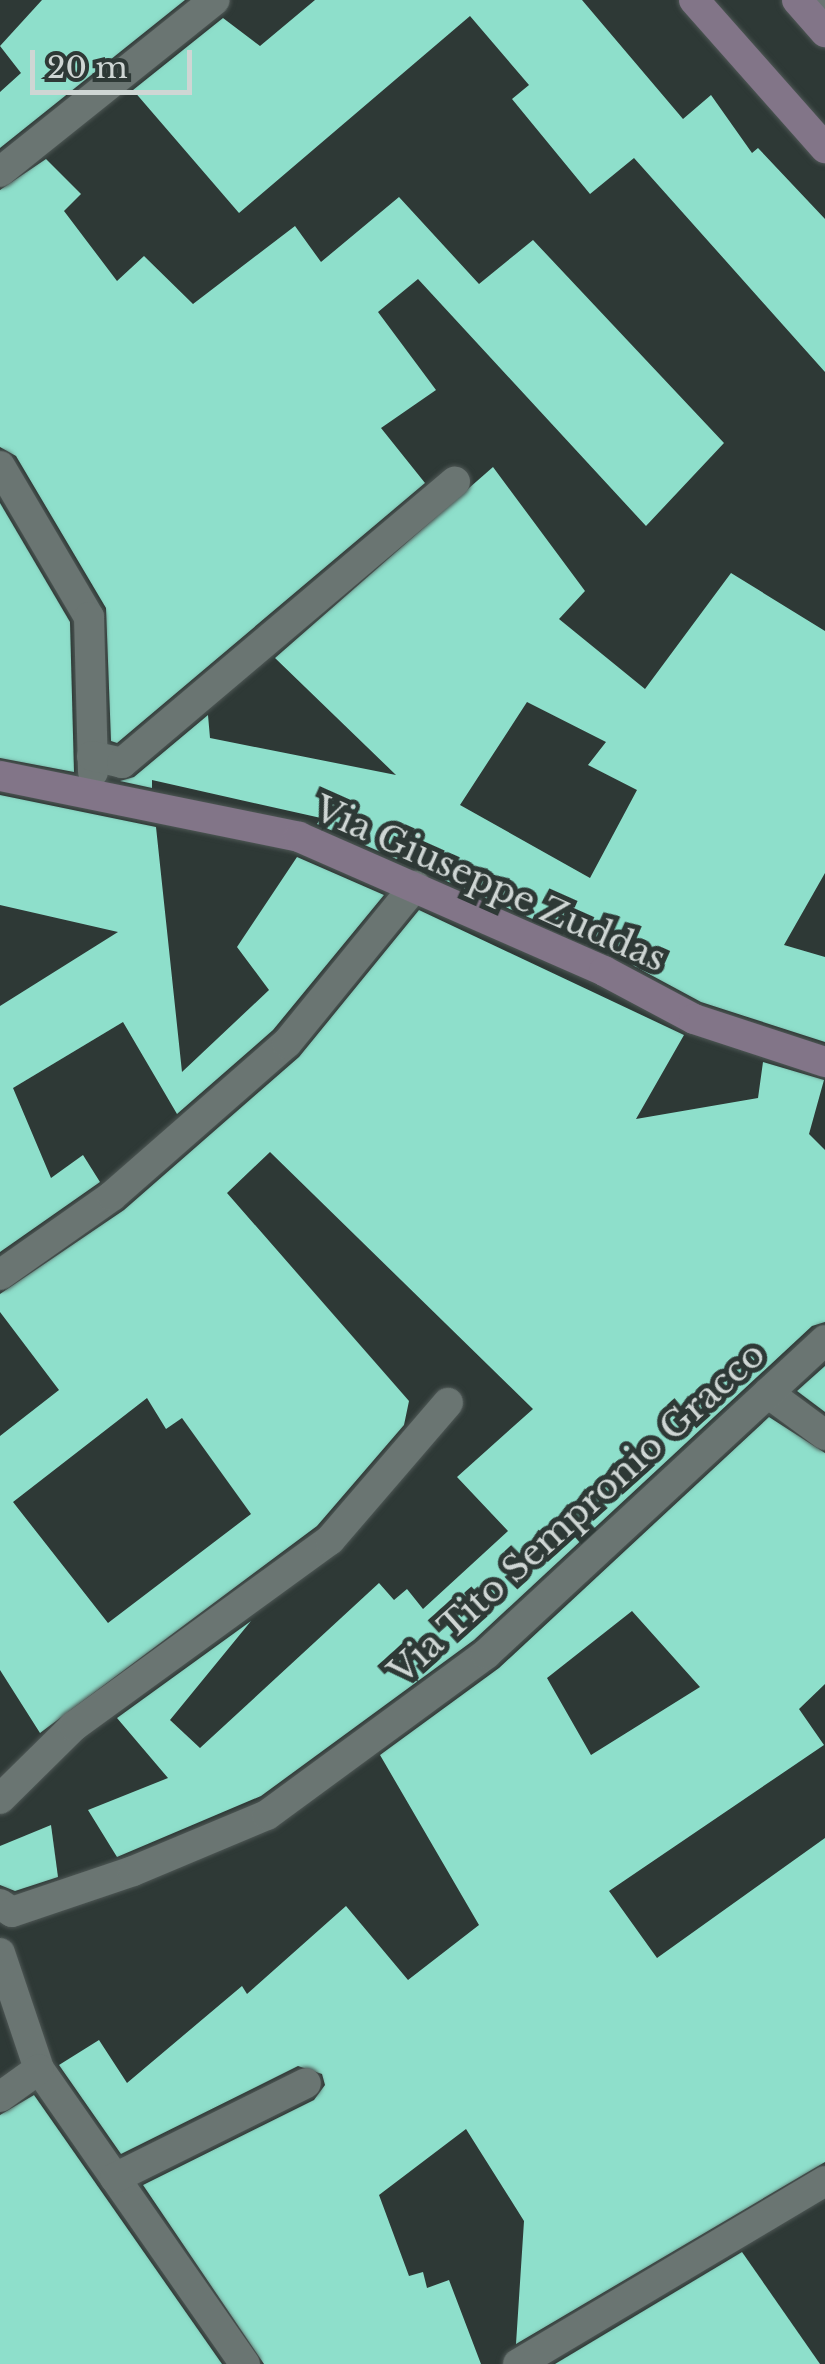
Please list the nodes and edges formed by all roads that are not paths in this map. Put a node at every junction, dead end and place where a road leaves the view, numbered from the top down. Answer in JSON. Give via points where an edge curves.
{"nodes":[{"id":1,"x":215,"y":0,"type":"edge"},
{"id":2,"x":694,"y":0,"type":"edge"},
{"id":3,"x":797,"y":0,"type":"edge"},
{"id":4,"x":825,"y":32,"type":"edge"},
{"id":5,"x":825,"y":148,"type":"edge"},
{"id":6,"x":0,"y":172,"type":"edge"},
{"id":7,"x":0,"y":466,"type":"edge"},
{"id":8,"x":454,"y":482,"type":"dead end"},
{"id":9,"x":92,"y":756,"type":"junction"},
{"id":10,"x":0,"y":776,"type":"edge"},
{"id":11,"x":93,"y":790,"type":"junction"},
{"id":12,"x":414,"y":886,"type":"junction"},
{"id":13,"x":825,"y":1062,"type":"edge"},
{"id":14,"x":0,"y":1275,"type":"edge"},
{"id":15,"x":825,"y":1340,"type":"edge"},
{"id":16,"x":768,"y":1393,"type":"junction"},
{"id":17,"x":448,"y":1403,"type":"dead end"},
{"id":18,"x":825,"y":1435,"type":"edge"},
{"id":19,"x":0,"y":1799,"type":"edge"},
{"id":20,"x":0,"y":1904,"type":"edge"},
{"id":21,"x":0,"y":1953,"type":"edge"},
{"id":22,"x":39,"y":2069,"type":"junction"},
{"id":23,"x":306,"y":2082,"type":"dead end"},
{"id":24,"x":0,"y":2097,"type":"edge"},
{"id":25,"x":115,"y":2178,"type":"junction"},
{"id":26,"x":825,"y":2182,"type":"edge"},
{"id":27,"x":245,"y":2364,"type":"edge"},
{"id":28,"x":518,"y":2364,"type":"edge"}],
"edges":[{"from":1,"to":6,"type":"street"},
{"from":2,"to":5,"type":"street"},
{"from":3,"to":4,"type":"street"},
{"from":7,"to":9,"type":"street","via":[[89,617]]},
{"from":8,"to":9,"type":"street","via":[[122,763]]},
{"from":9,"to":11,"type":"street"},
{"from":10,"to":11,"type":"street","name":"Via Giuseppe Zuddas"},
{"from":11,"to":12,"type":"street","name":"Via Giuseppe Zuddas","via":[[299,837]]},
{"from":12,"to":13,"type":"street","name":"Via Giuseppe Zuddas","via":[[694,1019]]},
{"from":12,"to":14,"type":"street","via":[[287,1043],[112,1196]]},
{"from":15,"to":16,"type":"street","name":"Via Tito Sempronio Gracco"},
{"from":16,"to":18,"type":"street"},
{"from":16,"to":20,"type":"street","name":"Via Tito Sempronio Gracco","via":[[486,1654],[267,1814],[12,1912]]},
{"from":17,"to":19,"type":"street","via":[[330,1540],[74,1726]]},
{"from":21,"to":22,"type":"street"},
{"from":22,"to":24,"type":"street"},
{"from":22,"to":25,"type":"street"},
{"from":23,"to":25,"type":"street"},
{"from":25,"to":27,"type":"street"},
{"from":26,"to":28,"type":"street"}]}
